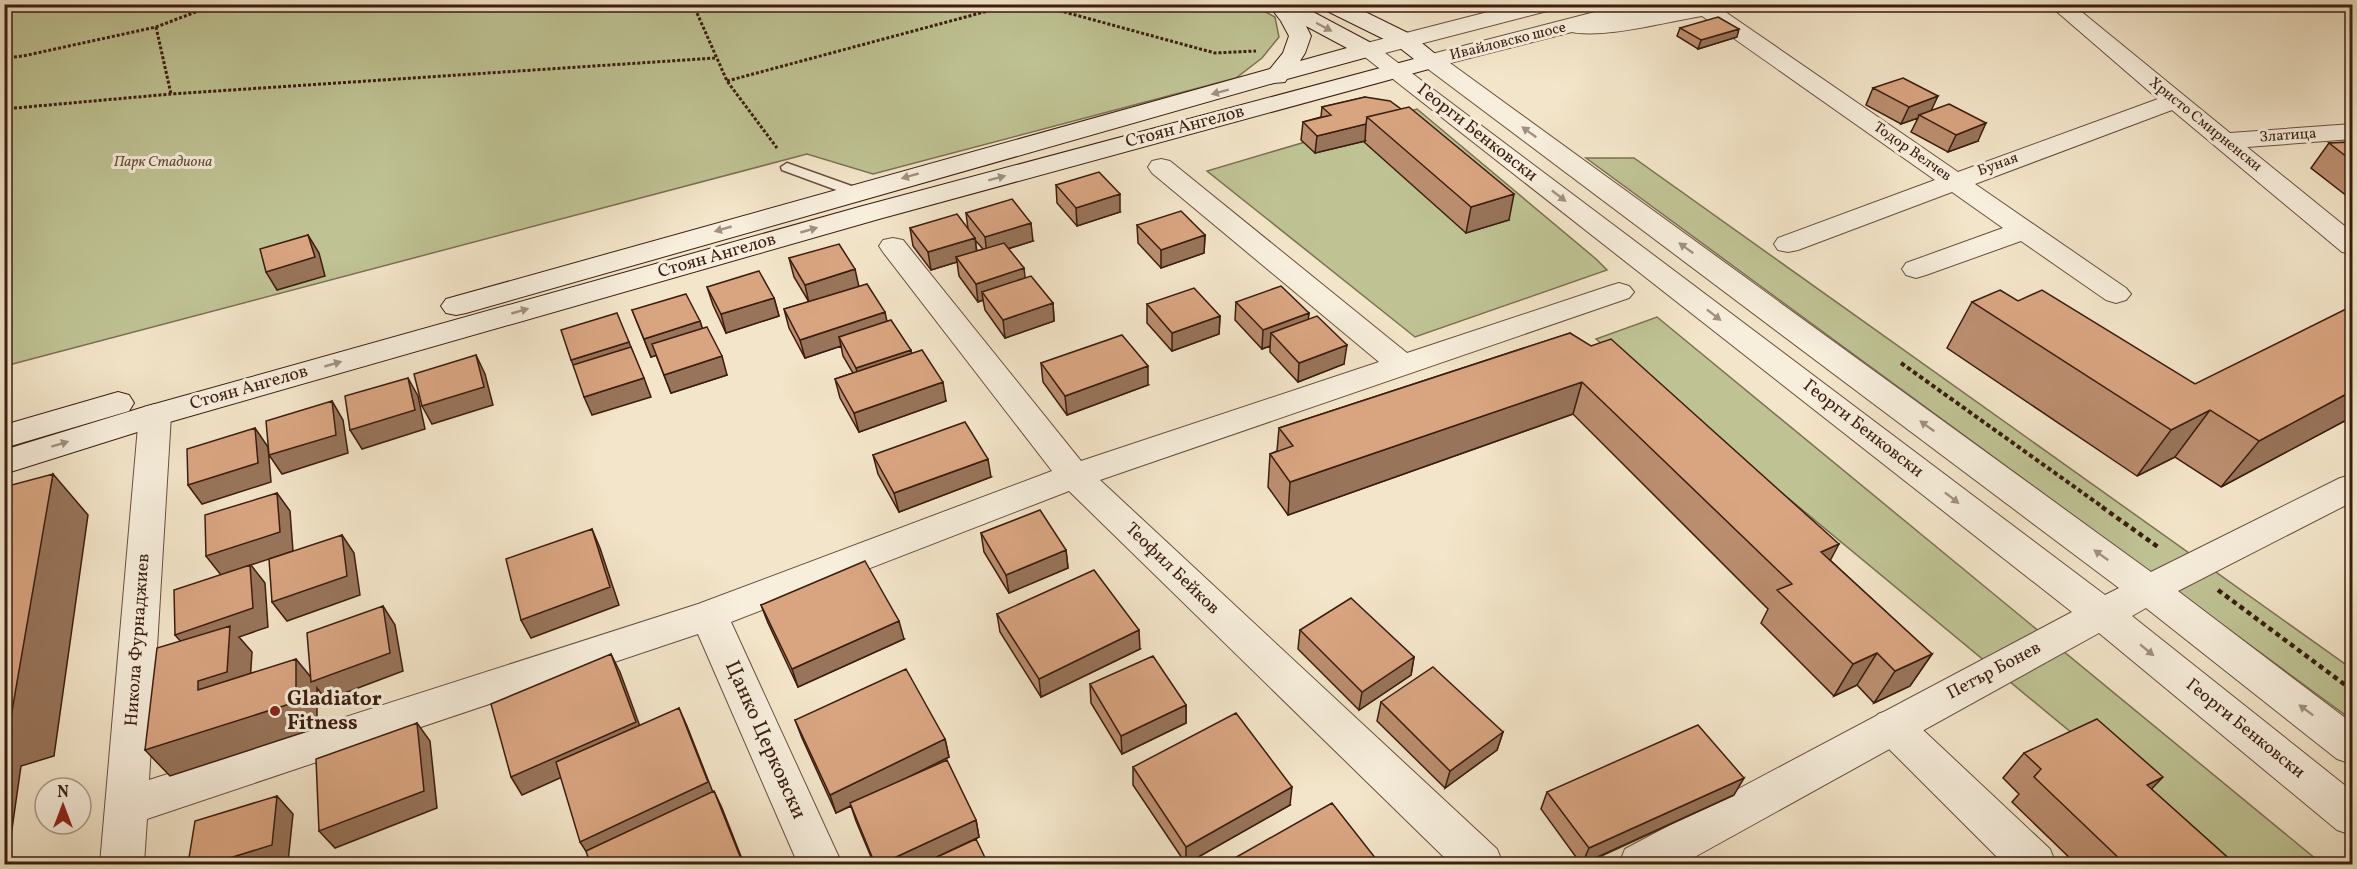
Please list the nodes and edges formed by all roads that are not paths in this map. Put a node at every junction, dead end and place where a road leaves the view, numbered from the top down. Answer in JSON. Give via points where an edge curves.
{"nodes":[{"id":1,"x":1279,"y":4,"type":"edge"},
{"id":2,"x":1331,"y":4,"type":"edge"},
{"id":3,"x":1547,"y":4,"type":"edge"},
{"id":4,"x":1653,"y":4,"type":"edge"},
{"id":5,"x":2058,"y":4,"type":"edge"},
{"id":6,"x":1718,"y":7,"type":"edge"},
{"id":7,"x":1574,"y":26,"type":"junction"},
{"id":8,"x":1404,"y":40,"type":"junction"},
{"id":9,"x":1367,"y":50,"type":"junction"},
{"id":10,"x":1432,"y":61,"type":"junction"},
{"id":11,"x":1395,"y":70,"type":"junction"},
{"id":12,"x":1277,"y":77,"type":"junction"},
{"id":13,"x":2175,"y":101,"type":"junction"},
{"id":14,"x":2352,"y":131,"type":"edge"},
{"id":15,"x":2223,"y":141,"type":"junction"},
{"id":16,"x":787,"y":167,"type":"road end"},
{"id":17,"x":1161,"y":167,"type":"dead end"},
{"id":18,"x":1954,"y":181,"type":"junction"},
{"id":19,"x":855,"y":192,"type":"junction"},
{"id":20,"x":2025,"y":230,"type":"junction"},
{"id":21,"x":1788,"y":244,"type":"dead end"},
{"id":22,"x":893,"y":246,"type":"dead end"},
{"id":23,"x":2352,"y":246,"type":"edge"},
{"id":24,"x":1916,"y":269,"type":"dead end"},
{"id":25,"x":1619,"y":292,"type":"dead end"},
{"id":26,"x":2116,"y":294,"type":"dead end"},
{"id":27,"x":1402,"y":365,"type":"junction"},
{"id":28,"x":155,"y":415,"type":"junction"},
{"id":29,"x":4,"y":436,"type":"edge"},
{"id":30,"x":4,"y":462,"type":"edge"},
{"id":31,"x":1074,"y":476,"type":"junction"},
{"id":32,"x":2352,"y":487,"type":"edge"},
{"id":33,"x":2148,"y":589,"type":"junction"},
{"id":34,"x":2101,"y":613,"type":"junction"},
{"id":35,"x":709,"y":615,"type":"junction"},
{"id":36,"x":1892,"y":726,"type":"junction"},
{"id":37,"x":2352,"y":746,"type":"edge"},
{"id":38,"x":126,"y":807,"type":"junction"},
{"id":39,"x":2352,"y":816,"type":"edge"},
{"id":40,"x":122,"y":864,"type":"edge"},
{"id":41,"x":820,"y":864,"type":"edge"},
{"id":42,"x":1481,"y":864,"type":"edge"},
{"id":43,"x":1641,"y":864,"type":"edge"},
{"id":44,"x":2034,"y":864,"type":"edge"}],
"edges":[{"from":1,"to":9,"type":"street","name":"Георги Бенковски","one_way":true},
{"from":1,"to":12,"type":"street","via":[[1300,36]]},
{"from":2,"to":8,"type":"street","name":"Георги Бенковски"},
{"from":3,"to":8,"type":"street","name":"Ивайловско шосе"},
{"from":4,"to":7,"type":"street","name":"Ивайловско шосе"},
{"from":5,"to":13,"type":"street","name":"Христо Смирненски"},
{"from":6,"to":7,"type":"street","via":[[1620,24]]},
{"from":6,"to":18,"type":"street","name":"Тодор Велчев"},
{"from":7,"to":10,"type":"street","name":"Ивайловско шосе"},
{"from":8,"to":9,"type":"street","name":"Стоян Ангелов"},
{"from":8,"to":10,"type":"street","name":"Георги Бенковски"},
{"from":9,"to":11,"type":"street","name":"Георги Бенковски"},
{"from":9,"to":12,"type":"street","name":"Стоян Ангелов"},
{"from":10,"to":11,"type":"street","name":"Стоян Ангелов"},
{"from":33,"to":10,"type":"street","name":"Георги Бенковски","one_way":true},
{"from":28,"to":11,"type":"street","name":"Стоян Ангелов","one_way":true,"via":[[869,213]]},
{"from":11,"to":34,"type":"street","name":"Георги Бенковски","one_way":true},
{"from":12,"to":19,"type":"street","name":"Стоян Ангелов","one_way":true},
{"from":13,"to":15,"type":"street","name":"Христо Смирненски"},
{"from":13,"to":18,"type":"street","name":"Буная"},
{"from":14,"to":15,"type":"street","name":"Златица"},
{"from":15,"to":23,"type":"street","name":"Христо Смирненски"},
{"from":16,"to":19,"type":"lane"},
{"from":17,"to":27,"type":"street"},
{"from":18,"to":20,"type":"street","name":"Тодор Велчев"},
{"from":18,"to":21,"type":"street","name":"Буная"},
{"from":19,"to":29,"type":"street","name":"Стоян Ангелов","one_way":true},
{"from":20,"to":24,"type":"street"},
{"from":20,"to":26,"type":"street","name":"Тодор Велчев"},
{"from":22,"to":31,"type":"street","name":"Теофил Бейков"},
{"from":25,"to":27,"type":"street"},
{"from":27,"to":31,"type":"street"},
{"from":30,"to":28,"type":"street","name":"Стоян Ангелов","one_way":true},
{"from":28,"to":38,"type":"street","name":"Никола Фурнаджиев"},
{"from":31,"to":35,"type":"street"},
{"from":31,"to":42,"type":"street","name":"Теофил Бейков"},
{"from":32,"to":33,"type":"street","name":"Петър Бонев"},
{"from":33,"to":34,"type":"street","name":"Петър Бонев"},
{"from":37,"to":33,"type":"street","name":"Георги Бенковски","one_way":true},
{"from":34,"to":36,"type":"street","name":"Петър Бонев"},
{"from":34,"to":39,"type":"street","name":"Георги Бенковски","one_way":true},
{"from":35,"to":38,"type":"street"},
{"from":35,"to":41,"type":"street","name":"Цанко Церковски"},
{"from":36,"to":43,"type":"street","name":"Петър Бонев"},
{"from":36,"to":44,"type":"street"},
{"from":38,"to":40,"type":"street","name":"Никола Фурнаджиев"}]}
